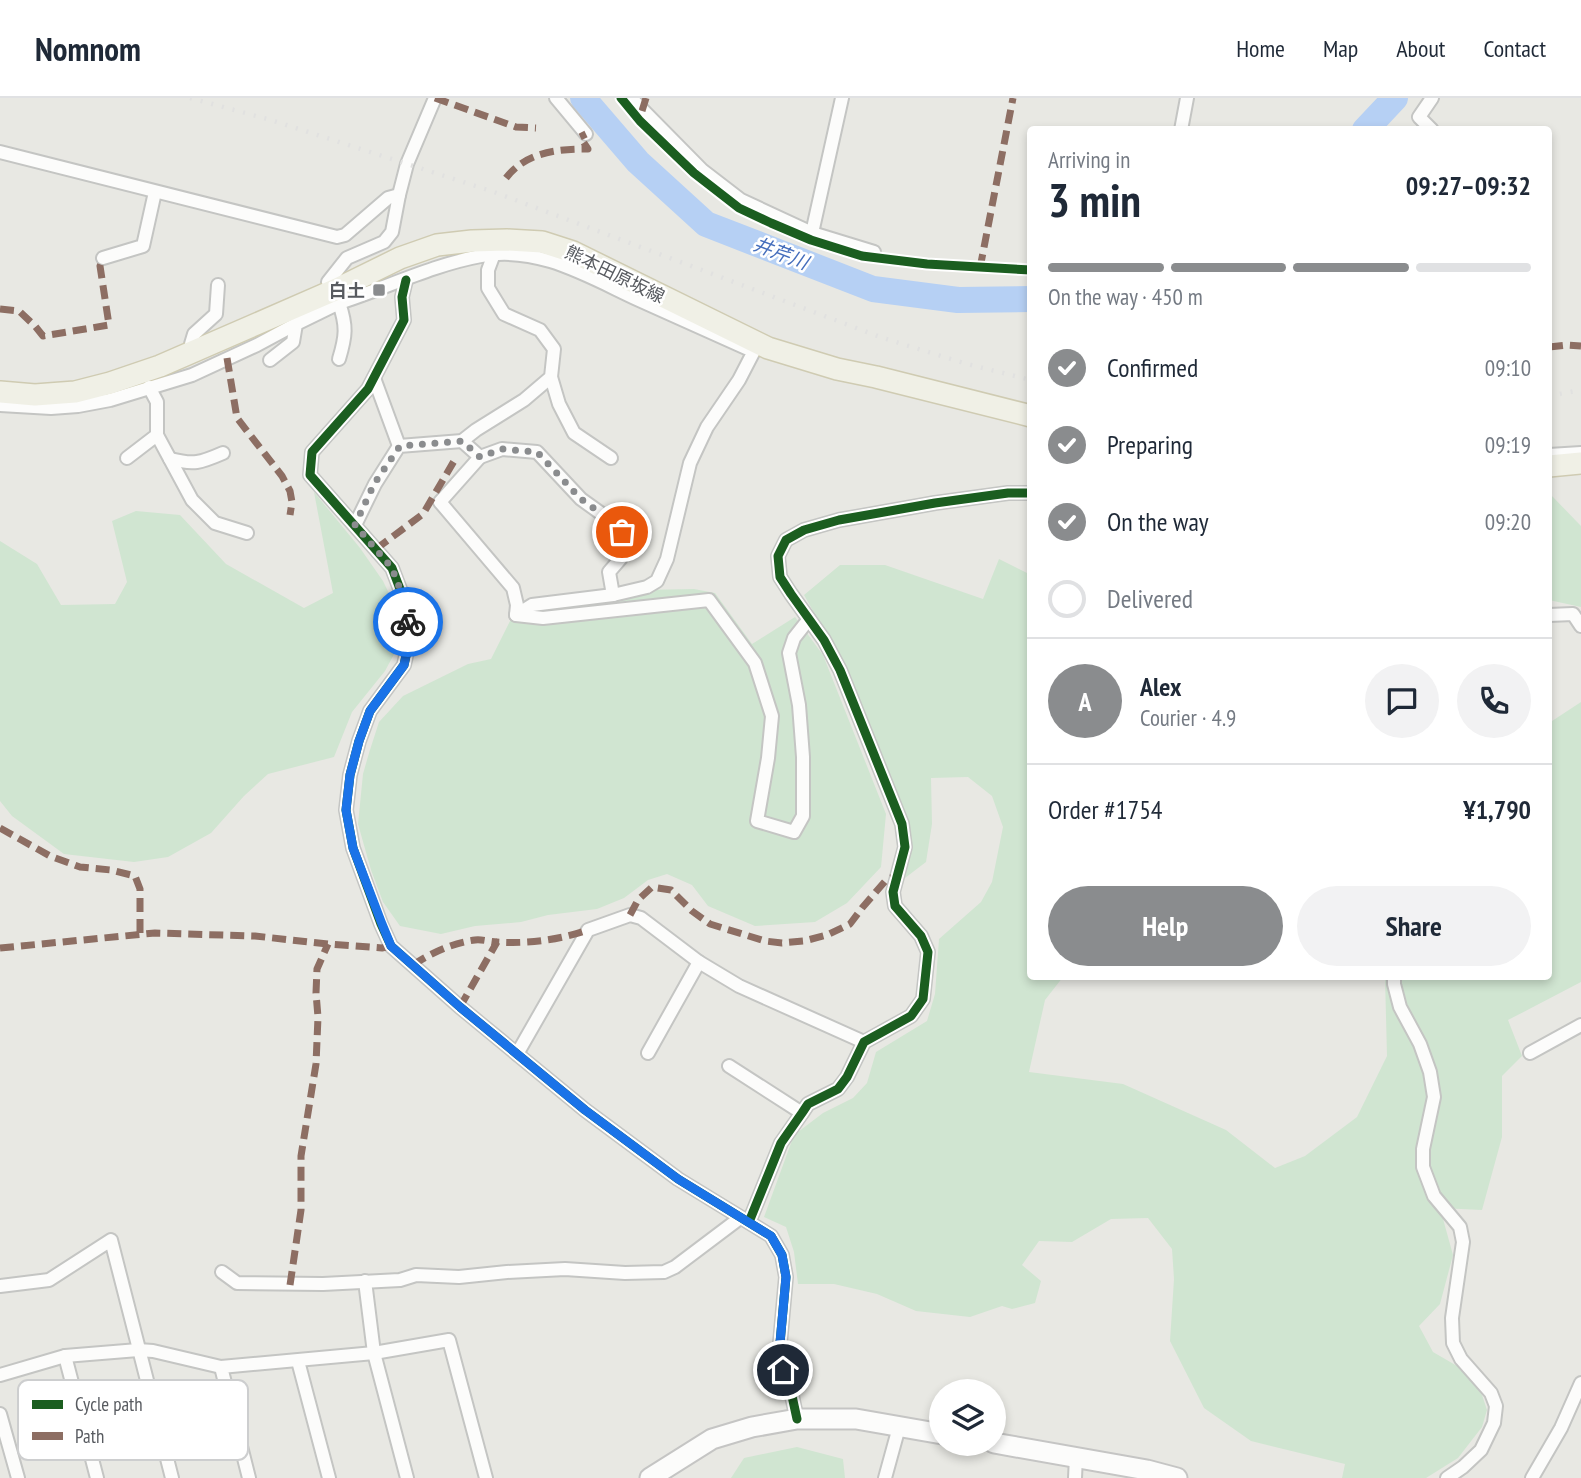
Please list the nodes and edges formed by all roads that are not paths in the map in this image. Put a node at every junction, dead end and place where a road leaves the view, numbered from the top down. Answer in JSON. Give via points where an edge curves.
{"nodes":[{"id":1,"x":435,"y":98,"type":"edge"},
{"id":2,"x":556,"y":98,"type":"edge"},
{"id":3,"x":631,"y":98,"type":"edge"},
{"id":4,"x":842,"y":98,"type":"edge"},
{"id":5,"x":1187,"y":98,"type":"edge"},
{"id":6,"x":1432,"y":98,"type":"edge"},
{"id":7,"x":1182,"y":126,"type":"edge"},
{"id":8,"x":1428,"y":126,"type":"edge"},
{"id":9,"x":586,"y":134,"type":"dead end"},
{"id":10,"x":0,"y":152,"type":"edge"},
{"id":11,"x":155,"y":192,"type":"junction"},
{"id":12,"x":399,"y":195,"type":"junction"},
{"id":13,"x":812,"y":233,"type":"junction"},
{"id":14,"x":874,"y":252,"type":"dead end"},
{"id":15,"x":494,"y":254,"type":"junction"},
{"id":16,"x":103,"y":258,"type":"dead end"},
{"id":17,"x":406,"y":280,"type":"junction"},
{"id":18,"x":218,"y":285,"type":"dead end"},
{"id":19,"x":339,"y":289,"type":"junction"},
{"id":20,"x":296,"y":324,"type":"junction"},
{"id":21,"x":191,"y":344,"type":"junction"},
{"id":22,"x":754,"y":351,"type":"junction"},
{"id":23,"x":339,"y":359,"type":"dead end"},
{"id":24,"x":270,"y":360,"type":"dead end"},
{"id":25,"x":784,"y":363,"type":"dead end"},
{"id":26,"x":551,"y":377,"type":"junction"},
{"id":27,"x":374,"y":378,"type":"junction"},
{"id":28,"x":0,"y":383,"type":"edge"},
{"id":29,"x":149,"y":387,"type":"junction"},
{"id":30,"x":0,"y":392,"type":"edge"},
{"id":31,"x":0,"y":405,"type":"edge"},
{"id":32,"x":1027,"y":415,"type":"edge"},
{"id":33,"x":157,"y":435,"type":"junction"},
{"id":34,"x":462,"y":441,"type":"junction"},
{"id":35,"x":400,"y":446,"type":"junction"},
{"id":36,"x":223,"y":453,"type":"dead end"},
{"id":37,"x":1581,"y":453,"type":"edge"},
{"id":38,"x":1552,"y":455,"type":"edge"},
{"id":39,"x":480,"y":457,"type":"junction"},
{"id":40,"x":611,"y":457,"type":"dead end"},
{"id":41,"x":127,"y":458,"type":"dead end"},
{"id":42,"x":170,"y":459,"type":"junction"},
{"id":43,"x":1581,"y":463,"type":"edge"},
{"id":44,"x":1552,"y":466,"type":"edge"},
{"id":45,"x":1027,"y":493,"type":"edge"},
{"id":46,"x":355,"y":525,"type":"junction"},
{"id":47,"x":247,"y":533,"type":"dead end"},
{"id":48,"x":613,"y":595,"type":"junction"},
{"id":49,"x":516,"y":615,"type":"junction"},
{"id":50,"x":1552,"y":615,"type":"edge"},
{"id":51,"x":809,"y":619,"type":"junction"},
{"id":52,"x":1581,"y":626,"type":"edge"},
{"id":53,"x":699,"y":962,"type":"junction"},
{"id":54,"x":1394,"y":980,"type":"edge"},
{"id":55,"x":1581,"y":1025,"type":"edge"},
{"id":56,"x":864,"y":1042,"type":"junction"},
{"id":57,"x":648,"y":1053,"type":"dead end"},
{"id":58,"x":1530,"y":1053,"type":"dead end"},
{"id":59,"x":517,"y":1054,"type":"junction"},
{"id":60,"x":729,"y":1066,"type":"dead end"},
{"id":61,"x":802,"y":1113,"type":"junction"},
{"id":62,"x":745,"y":1220,"type":"junction"},
{"id":63,"x":222,"y":1272,"type":"dead end"},
{"id":64,"x":365,"y":1281,"type":"junction"},
{"id":65,"x":0,"y":1286,"type":"edge"},
{"id":66,"x":138,"y":1350,"type":"junction"},
{"id":67,"x":374,"y":1353,"type":"junction"},
{"id":68,"x":65,"y":1356,"type":"junction"},
{"id":69,"x":298,"y":1361,"type":"junction"},
{"id":70,"x":221,"y":1367,"type":"junction"},
{"id":71,"x":0,"y":1375,"type":"edge"},
{"id":72,"x":71,"y":1380,"type":"edge"},
{"id":73,"x":146,"y":1380,"type":"edge"},
{"id":74,"x":224,"y":1380,"type":"edge"},
{"id":75,"x":1581,"y":1383,"type":"edge"},
{"id":76,"x":0,"y":1414,"type":"edge"},
{"id":77,"x":797,"y":1419,"type":"junction"},
{"id":78,"x":899,"y":1427,"type":"junction"},
{"id":79,"x":929,"y":1432,"type":"edge"},
{"id":80,"x":1006,"y":1445,"type":"edge"},
{"id":81,"x":1076,"y":1457,"type":"junction"},
{"id":82,"x":92,"y":1460,"type":"edge"},
{"id":83,"x":167,"y":1460,"type":"edge"},
{"id":84,"x":244,"y":1460,"type":"edge"},
{"id":85,"x":18,"y":1478,"type":"edge"},
{"id":86,"x":97,"y":1478,"type":"edge"},
{"id":87,"x":172,"y":1478,"type":"edge"},
{"id":88,"x":249,"y":1478,"type":"edge"},
{"id":89,"x":329,"y":1478,"type":"edge"},
{"id":90,"x":407,"y":1478,"type":"edge"},
{"id":91,"x":486,"y":1478,"type":"edge"},
{"id":92,"x":650,"y":1478,"type":"edge"},
{"id":93,"x":885,"y":1478,"type":"edge"},
{"id":94,"x":1075,"y":1478,"type":"edge"},
{"id":95,"x":1177,"y":1478,"type":"edge"},
{"id":96,"x":1447,"y":1478,"type":"edge"},
{"id":97,"x":1532,"y":1478,"type":"edge"}],
"edges":[{"from":1,"to":12,"type":"street"},
{"from":2,"to":9,"type":"street"},
{"from":3,"to":13,"type":"street","via":[[702,170],[741,200]]},
{"from":4,"to":13,"type":"street"},
{"from":5,"to":7,"type":"street"},
{"from":6,"to":8,"type":"street","via":[[1419,117]]},
{"from":10,"to":11,"type":"street"},
{"from":11,"to":12,"type":"street","via":[[337,237],[388,198]]},
{"from":11,"to":16,"type":"street","via":[[143,246]]},
{"from":12,"to":19,"type":"street","via":[[392,232],[384,242],[347,258]]},
{"from":13,"to":14,"type":"street"},
{"from":15,"to":17,"type":"street"},
{"from":15,"to":22,"type":"street","via":[[570,267]]},
{"from":15,"to":26,"type":"street","via":[[488,288],[504,314],[540,330],[554,349]]},
{"from":17,"to":19,"type":"street"},
{"from":17,"to":27,"type":"street","via":[[404,320]]},
{"from":18,"to":21,"type":"street","via":[[216,314],[194,334]]},
{"from":19,"to":20,"type":"street"},
{"from":19,"to":21,"type":"street"},
{"from":19,"to":23,"type":"street","via":[[345,337]]},
{"from":19,"to":30,"type":"main road","name":"熊本田原坂線","via":[[110,383],[75,392]]},
{"from":19,"to":32,"type":"main road","name":"熊本田原坂線","via":[[437,245],[542,242],[573,252],[768,348]]},
{"from":20,"to":24,"type":"street","via":[[293,342]]},
{"from":20,"to":29,"type":"street","via":[[192,375]]},
{"from":21,"to":28,"type":"street","via":[[80,382],[48,386]]},
{"from":22,"to":25,"type":"street"},
{"from":22,"to":48,"type":"street","via":[[707,426],[690,463],[667,559],[657,581]]},
{"from":26,"to":34,"type":"street"},
{"from":26,"to":40,"type":"street","via":[[574,433]]},
{"from":27,"to":35,"type":"street"},
{"from":27,"to":46,"type":"street","via":[[312,452],[310,464],[310,475]]},
{"from":29,"to":31,"type":"street","via":[[78,406]]},
{"from":29,"to":33,"type":"street","via":[[157,402]]},
{"from":33,"to":41,"type":"street"},
{"from":33,"to":42,"type":"street"},
{"from":34,"to":35,"type":"street"},
{"from":34,"to":39,"type":"street"},
{"from":35,"to":46,"type":"street","via":[[374,484]]},
{"from":36,"to":42,"type":"street","via":[[188,463]]},
{"from":37,"to":38,"type":"street"},
{"from":39,"to":48,"type":"street","via":[[502,449],[537,452],[581,499],[622,532],[621,558],[609,572]]},
{"from":39,"to":49,"type":"street","via":[[440,502],[513,588]]},
{"from":42,"to":47,"type":"street","via":[[192,500],[215,523]]},
{"from":43,"to":44,"type":"main road"},
{"from":45,"to":51,"type":"street","via":[[839,520],[786,540],[778,556],[780,577]]},
{"from":46,"to":59,"type":"street","via":[[392,568],[408,617],[409,642],[404,665],[370,711],[359,741],[346,810],[353,848],[391,946]]},
{"from":48,"to":49,"type":"street","via":[[532,605]]},
{"from":49,"to":51,"type":"street","via":[[543,618],[709,600],[755,663],[772,716],[757,821],[794,832],[803,816],[803,757],[789,653]]},
{"from":50,"to":52,"type":"street","via":[[1573,614]]},
{"from":51,"to":56,"type":"street","via":[[840,670],[902,824],[905,847],[892,892],[895,906],[921,936],[928,952],[923,999],[911,1016]]},
{"from":53,"to":56,"type":"street","via":[[740,986]]},
{"from":53,"to":57,"type":"street"},
{"from":53,"to":59,"type":"street","via":[[630,915],[588,930]]},
{"from":54,"to":96,"type":"street","via":[[1400,1007],[1420,1044],[1432,1084],[1423,1167],[1434,1196],[1460,1227],[1464,1242],[1452,1318],[1453,1343],[1496,1406],[1494,1423],[1481,1450]]},
{"from":55,"to":58,"type":"street"},
{"from":56,"to":61,"type":"street","via":[[838,1089],[808,1104]]},
{"from":59,"to":62,"type":"street","via":[[678,1179]]},
{"from":60,"to":61,"type":"street"},
{"from":61,"to":62,"type":"street","via":[[781,1143]]},
{"from":62,"to":64,"type":"street","via":[[664,1272],[565,1269]]},
{"from":62,"to":77,"type":"street","via":[[771,1236],[782,1255],[786,1277],[780,1343]]},
{"from":63,"to":64,"type":"street","via":[[237,1283]]},
{"from":64,"to":67,"type":"street"},
{"from":65,"to":66,"type":"street","via":[[49,1280],[111,1240]]},
{"from":66,"to":68,"type":"street"},
{"from":66,"to":70,"type":"street"},
{"from":66,"to":73,"type":"street"},
{"from":67,"to":69,"type":"street"},
{"from":67,"to":90,"type":"street"},
{"from":67,"to":91,"type":"street","via":[[449,1340]]},
{"from":68,"to":71,"type":"street"},
{"from":68,"to":72,"type":"street"},
{"from":69,"to":70,"type":"street"},
{"from":69,"to":89,"type":"street"},
{"from":70,"to":74,"type":"street"},
{"from":75,"to":97,"type":"street"},
{"from":76,"to":85,"type":"street"},
{"from":77,"to":78,"type":"main road","via":[[856,1419]]},
{"from":77,"to":92,"type":"main road","via":[[712,1440]]},
{"from":78,"to":79,"type":"main road"},
{"from":78,"to":93,"type":"street"},
{"from":80,"to":81,"type":"main road"},
{"from":81,"to":94,"type":"street"},
{"from":81,"to":95,"type":"main road"},
{"from":82,"to":86,"type":"street"},
{"from":83,"to":87,"type":"street"},
{"from":84,"to":88,"type":"street"}]}
